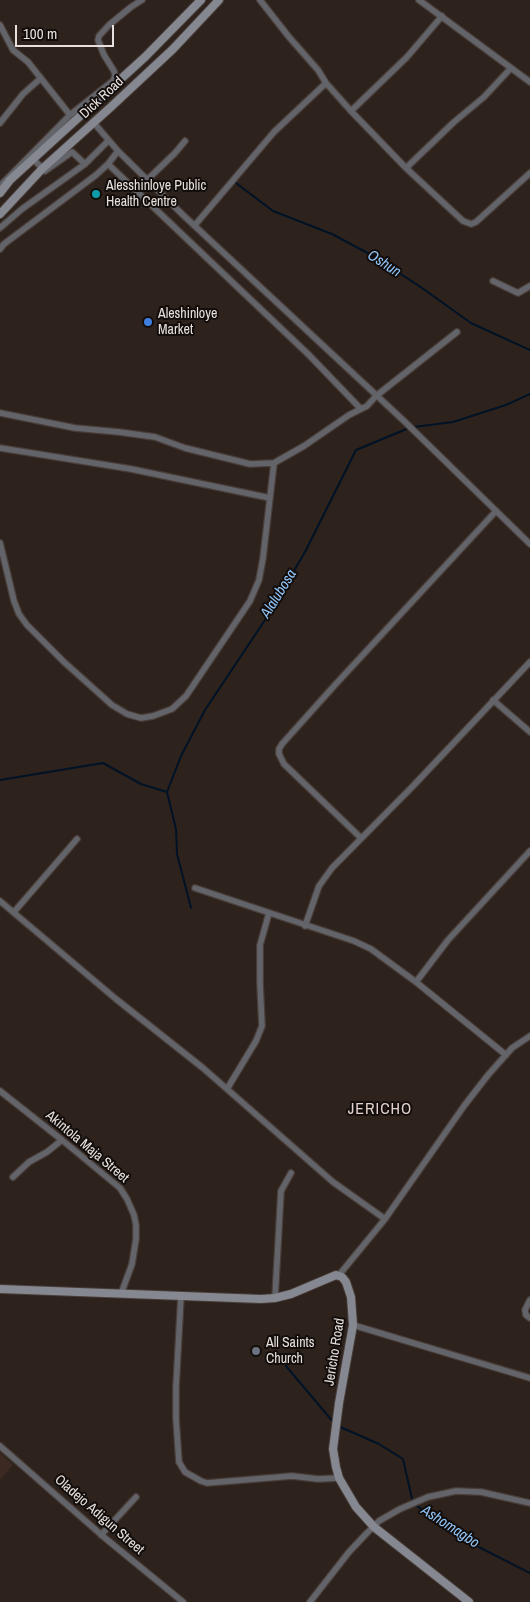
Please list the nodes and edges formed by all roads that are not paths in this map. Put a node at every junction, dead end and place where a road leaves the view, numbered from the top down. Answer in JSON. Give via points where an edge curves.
{"nodes":[{"id":1,"x":142,"y":0,"type":"edge"},
{"id":2,"x":201,"y":0,"type":"edge"},
{"id":3,"x":219,"y":0,"type":"edge"},
{"id":4,"x":260,"y":0,"type":"edge"},
{"id":5,"x":419,"y":0,"type":"edge"},
{"id":6,"x":442,"y":16,"type":"junction"},
{"id":7,"x":0,"y":25,"type":"edge"},
{"id":8,"x":511,"y":68,"type":"junction"},
{"id":9,"x":41,"y":78,"type":"junction"},
{"id":10,"x":326,"y":82,"type":"junction"},
{"id":11,"x":530,"y":82,"type":"edge"},
{"id":12,"x":351,"y":111,"type":"junction"},
{"id":13,"x":70,"y":115,"type":"junction"},
{"id":14,"x":0,"y":123,"type":"edge"},
{"id":15,"x":94,"y":123,"type":"junction"},
{"id":16,"x":108,"y":141,"type":"junction"},
{"id":17,"x":185,"y":141,"type":"dead end"},
{"id":18,"x":118,"y":152,"type":"junction"},
{"id":19,"x":33,"y":159,"type":"junction"},
{"id":20,"x":85,"y":164,"type":"junction"},
{"id":21,"x":108,"y":164,"type":"junction"},
{"id":22,"x":406,"y":168,"type":"junction"},
{"id":23,"x":42,"y":169,"type":"junction"},
{"id":24,"x":530,"y":173,"type":"edge"},
{"id":25,"x":147,"y":180,"type":"junction"},
{"id":26,"x":0,"y":186,"type":"edge"},
{"id":27,"x":0,"y":192,"type":"edge"},
{"id":28,"x":0,"y":214,"type":"edge"},
{"id":29,"x":195,"y":226,"type":"junction"},
{"id":30,"x":0,"y":228,"type":"edge"},
{"id":31,"x":0,"y":249,"type":"edge"},
{"id":32,"x":493,"y":281,"type":"dead end"},
{"id":33,"x":530,"y":286,"type":"edge"},
{"id":34,"x":457,"y":332,"type":"dead end"},
{"id":35,"x":376,"y":396,"type":"junction"},
{"id":36,"x":360,"y":408,"type":"junction"},
{"id":37,"x":0,"y":413,"type":"edge"},
{"id":38,"x":0,"y":448,"type":"edge"},
{"id":39,"x":274,"y":463,"type":"junction"},
{"id":40,"x":270,"y":498,"type":"junction"},
{"id":41,"x":496,"y":511,"type":"junction"},
{"id":42,"x":0,"y":543,"type":"edge"},
{"id":43,"x":530,"y":544,"type":"edge"},
{"id":44,"x":530,"y":662,"type":"edge"},
{"id":45,"x":493,"y":700,"type":"junction"},
{"id":46,"x":530,"y":732,"type":"edge"},
{"id":47,"x":361,"y":838,"type":"junction"},
{"id":48,"x":77,"y":839,"type":"dead end"},
{"id":49,"x":530,"y":851,"type":"edge"},
{"id":50,"x":195,"y":888,"type":"dead end"},
{"id":51,"x":0,"y":901,"type":"edge"},
{"id":52,"x":14,"y":912,"type":"junction"},
{"id":53,"x":269,"y":913,"type":"junction"},
{"id":54,"x":305,"y":926,"type":"junction"},
{"id":55,"x":416,"y":982,"type":"junction"},
{"id":56,"x":530,"y":1036,"type":"edge"},
{"id":57,"x":506,"y":1055,"type":"junction"},
{"id":58,"x":226,"y":1089,"type":"junction"},
{"id":59,"x":0,"y":1091,"type":"edge"},
{"id":60,"x":62,"y":1140,"type":"junction"},
{"id":61,"x":290,"y":1172,"type":"dead end"},
{"id":62,"x":14,"y":1177,"type":"dead end"},
{"id":63,"x":384,"y":1219,"type":"junction"},
{"id":64,"x":339,"y":1275,"type":"junction"},
{"id":65,"x":0,"y":1289,"type":"edge"},
{"id":66,"x":122,"y":1294,"type":"junction"},
{"id":67,"x":181,"y":1296,"type":"junction"},
{"id":68,"x":275,"y":1298,"type":"junction"},
{"id":69,"x":530,"y":1300,"type":"edge"},
{"id":70,"x":530,"y":1318,"type":"edge"},
{"id":71,"x":353,"y":1325,"type":"junction"},
{"id":72,"x":530,"y":1378,"type":"edge"},
{"id":73,"x":0,"y":1446,"type":"edge"},
{"id":74,"x":339,"y":1478,"type":"junction"},
{"id":75,"x":136,"y":1497,"type":"dead end"},
{"id":76,"x":530,"y":1503,"type":"edge"},
{"id":77,"x":374,"y":1527,"type":"junction"},
{"id":78,"x":101,"y":1534,"type":"junction"},
{"id":79,"x":183,"y":1602,"type":"edge"},
{"id":80,"x":310,"y":1602,"type":"edge"},
{"id":81,"x":469,"y":1602,"type":"edge"}],
"edges":[{"from":1,"to":13,"type":"street","via":[[100,34],[98,40],[114,71],[113,81]]},
{"from":2,"to":19,"type":"street","name":"Dick Road","via":[[146,57]]},
{"from":3,"to":15,"type":"street","name":"Dick Road","via":[[173,49]]},
{"from":4,"to":10,"type":"street"},
{"from":5,"to":6,"type":"street"},
{"from":6,"to":8,"type":"street"},
{"from":6,"to":12,"type":"street"},
{"from":7,"to":9,"type":"street","via":[[13,50]]},
{"from":8,"to":11,"type":"street"},
{"from":8,"to":22,"type":"street"},
{"from":9,"to":13,"type":"street"},
{"from":9,"to":14,"type":"street","via":[[22,94]]},
{"from":10,"to":12,"type":"street"},
{"from":10,"to":29,"type":"street","via":[[274,132]]},
{"from":12,"to":22,"type":"street"},
{"from":13,"to":26,"type":"street"},
{"from":15,"to":16,"type":"street"},
{"from":15,"to":23,"type":"street","name":"Dick Road"},
{"from":16,"to":18,"type":"street"},
{"from":16,"to":20,"type":"street"},
{"from":17,"to":25,"type":"street"},
{"from":18,"to":21,"type":"street"},
{"from":18,"to":25,"type":"street"},
{"from":19,"to":23,"type":"street"},
{"from":19,"to":27,"type":"street","name":"Dick Road"},
{"from":20,"to":23,"type":"street","via":[[72,152],[45,171]]},
{"from":20,"to":30,"type":"street"},
{"from":21,"to":31,"type":"street"},
{"from":21,"to":36,"type":"street","via":[[298,343]]},
{"from":22,"to":24,"type":"street","via":[[463,221],[471,224]]},
{"from":23,"to":28,"type":"street","name":"Dick Road"},
{"from":25,"to":29,"type":"street"},
{"from":29,"to":35,"type":"street"},
{"from":32,"to":33,"type":"street","via":[[518,294]]},
{"from":34,"to":35,"type":"street"},
{"from":35,"to":36,"type":"street","via":[[367,406]]},
{"from":35,"to":41,"type":"street"},
{"from":36,"to":39,"type":"street"},
{"from":37,"to":39,"type":"street","via":[[75,428],[147,436],[250,464]]},
{"from":38,"to":40,"type":"street","via":[[131,468]]},
{"from":39,"to":40,"type":"street"},
{"from":40,"to":42,"type":"street","via":[[260,572],[250,601],[186,696],[172,709],[141,718],[112,705],[27,625],[14,601]]},
{"from":41,"to":43,"type":"street"},
{"from":41,"to":47,"type":"street","via":[[282,744],[279,754],[289,769]]},
{"from":44,"to":45,"type":"street"},
{"from":45,"to":46,"type":"street"},
{"from":45,"to":47,"type":"street"},
{"from":47,"to":54,"type":"street","via":[[324,877]]},
{"from":48,"to":52,"type":"street"},
{"from":49,"to":55,"type":"street","via":[[448,940]]},
{"from":50,"to":53,"type":"street"},
{"from":51,"to":52,"type":"street"},
{"from":52,"to":58,"type":"street"},
{"from":53,"to":54,"type":"street"},
{"from":53,"to":58,"type":"street","via":[[260,945],[262,1026]]},
{"from":54,"to":55,"type":"street","via":[[362,945]]},
{"from":55,"to":57,"type":"street"},
{"from":56,"to":57,"type":"street"},
{"from":57,"to":63,"type":"street","via":[[464,1106]]},
{"from":58,"to":63,"type":"street","via":[[333,1182]]},
{"from":59,"to":60,"type":"street","name":"Akintola Maja Street"},
{"from":60,"to":62,"type":"street","via":[[29,1162]]},
{"from":60,"to":66,"type":"street","name":"Akintola Maja Street","via":[[120,1188],[134,1215],[136,1239]]},
{"from":61,"to":68,"type":"street","via":[[281,1191]]},
{"from":63,"to":64,"type":"street"},
{"from":64,"to":68,"type":"street"},
{"from":64,"to":71,"type":"street","name":"Jericho Road","via":[[344,1278],[351,1297]]},
{"from":65,"to":66,"type":"street"},
{"from":66,"to":67,"type":"street"},
{"from":67,"to":68,"type":"street"},
{"from":67,"to":74,"type":"street","via":[[176,1419],[179,1462],[185,1472],[207,1483],[292,1476]]},
{"from":69,"to":70,"type":"street","via":[[525,1310]]},
{"from":71,"to":72,"type":"street"},
{"from":71,"to":74,"type":"street","name":"Jericho Road","via":[[333,1448]]},
{"from":73,"to":78,"type":"street","name":"Oladejo Adigun Street"},
{"from":74,"to":77,"type":"street","name":"Jericho Road","via":[[356,1507]]},
{"from":75,"to":78,"type":"street"},
{"from":76,"to":77,"type":"street","via":[[469,1490],[449,1492],[400,1508]]},
{"from":77,"to":80,"type":"street","via":[[349,1552]]},
{"from":77,"to":81,"type":"street","name":"Jericho Road"},
{"from":78,"to":79,"type":"street","name":"Oladejo Adigun Street"}]}
